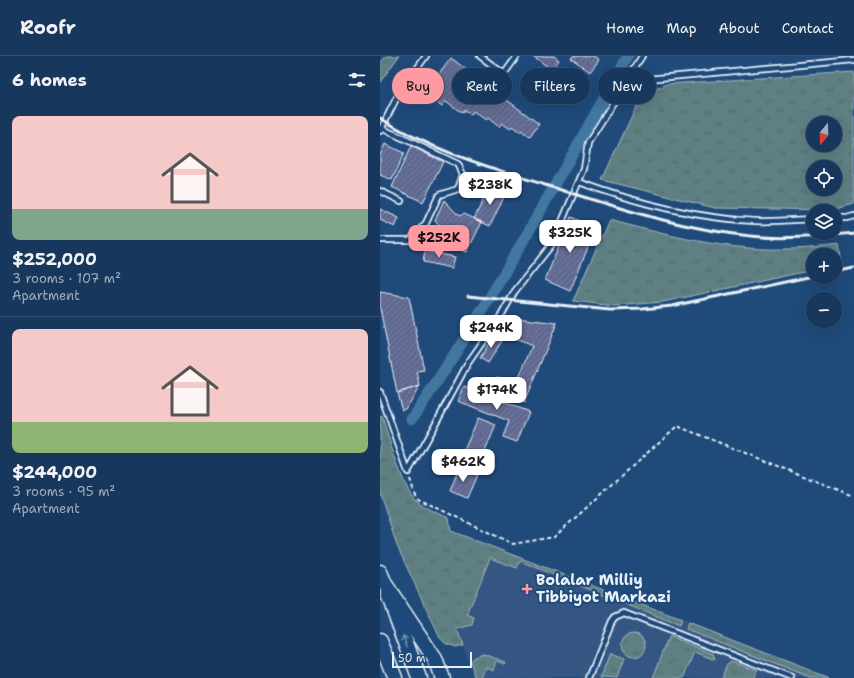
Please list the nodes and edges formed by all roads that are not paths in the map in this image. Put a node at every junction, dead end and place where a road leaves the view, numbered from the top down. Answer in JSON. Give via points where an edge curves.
{"nodes":[{"id":1,"x":426,"y":56,"type":"edge"},
{"id":2,"x":480,"y":56,"type":"edge"},
{"id":3,"x":517,"y":56,"type":"edge"},
{"id":4,"x":642,"y":56,"type":"edge"},
{"id":5,"x":854,"y":60,"type":"edge"},
{"id":6,"x":634,"y":68,"type":"edge"},
{"id":7,"x":656,"y":78,"type":"edge"},
{"id":8,"x":612,"y":104,"type":"edge"},
{"id":9,"x":381,"y":129,"type":"edge"},
{"id":10,"x":579,"y":182,"type":"junction"},
{"id":11,"x":380,"y":191,"type":"edge"},
{"id":12,"x":401,"y":201,"type":"dead end"},
{"id":13,"x":854,"y":216,"type":"edge"},
{"id":14,"x":842,"y":218,"type":"edge"},
{"id":15,"x":806,"y":219,"type":"edge"},
{"id":16,"x":380,"y":240,"type":"edge"},
{"id":17,"x":380,"y":395,"type":"edge"},
{"id":18,"x":380,"y":566,"type":"edge"},
{"id":19,"x":382,"y":578,"type":"edge"},
{"id":20,"x":380,"y":641,"type":"edge"},
{"id":21,"x":394,"y":678,"type":"edge"},
{"id":22,"x":419,"y":678,"type":"edge"},
{"id":23,"x":442,"y":678,"type":"edge"},
{"id":24,"x":589,"y":678,"type":"edge"},
{"id":25,"x":792,"y":678,"type":"edge"}],
"edges":[{"from":1,"to":9,"type":"lane","via":[[398,95]]},
{"from":2,"to":3,"type":"lane","via":[[504,74]]},
{"from":4,"to":6,"type":"lane"},
{"from":5,"to":7,"type":"lane"},
{"from":8,"to":10,"type":"lane","via":[[588,143],[586,162]]},
{"from":9,"to":16,"type":"lane","via":[[458,164],[463,174],[458,189],[439,195],[426,222],[410,240]]},
{"from":10,"to":15,"type":"lane","via":[[660,208],[708,217],[756,221]]},
{"from":10,"to":17,"type":"lane","via":[[553,243],[515,291],[468,363],[408,472]]},
{"from":11,"to":12,"type":"lane"},
{"from":13,"to":14,"type":"lane"},
{"from":18,"to":19,"type":"main road"},
{"from":22,"to":19,"type":"main road","one_way":true},
{"from":19,"to":23,"type":"main road","via":[[435,659]]},
{"from":20,"to":21,"type":"main road"},
{"from":24,"to":25,"type":"lane","via":[[612,621],[624,613]]}]}
